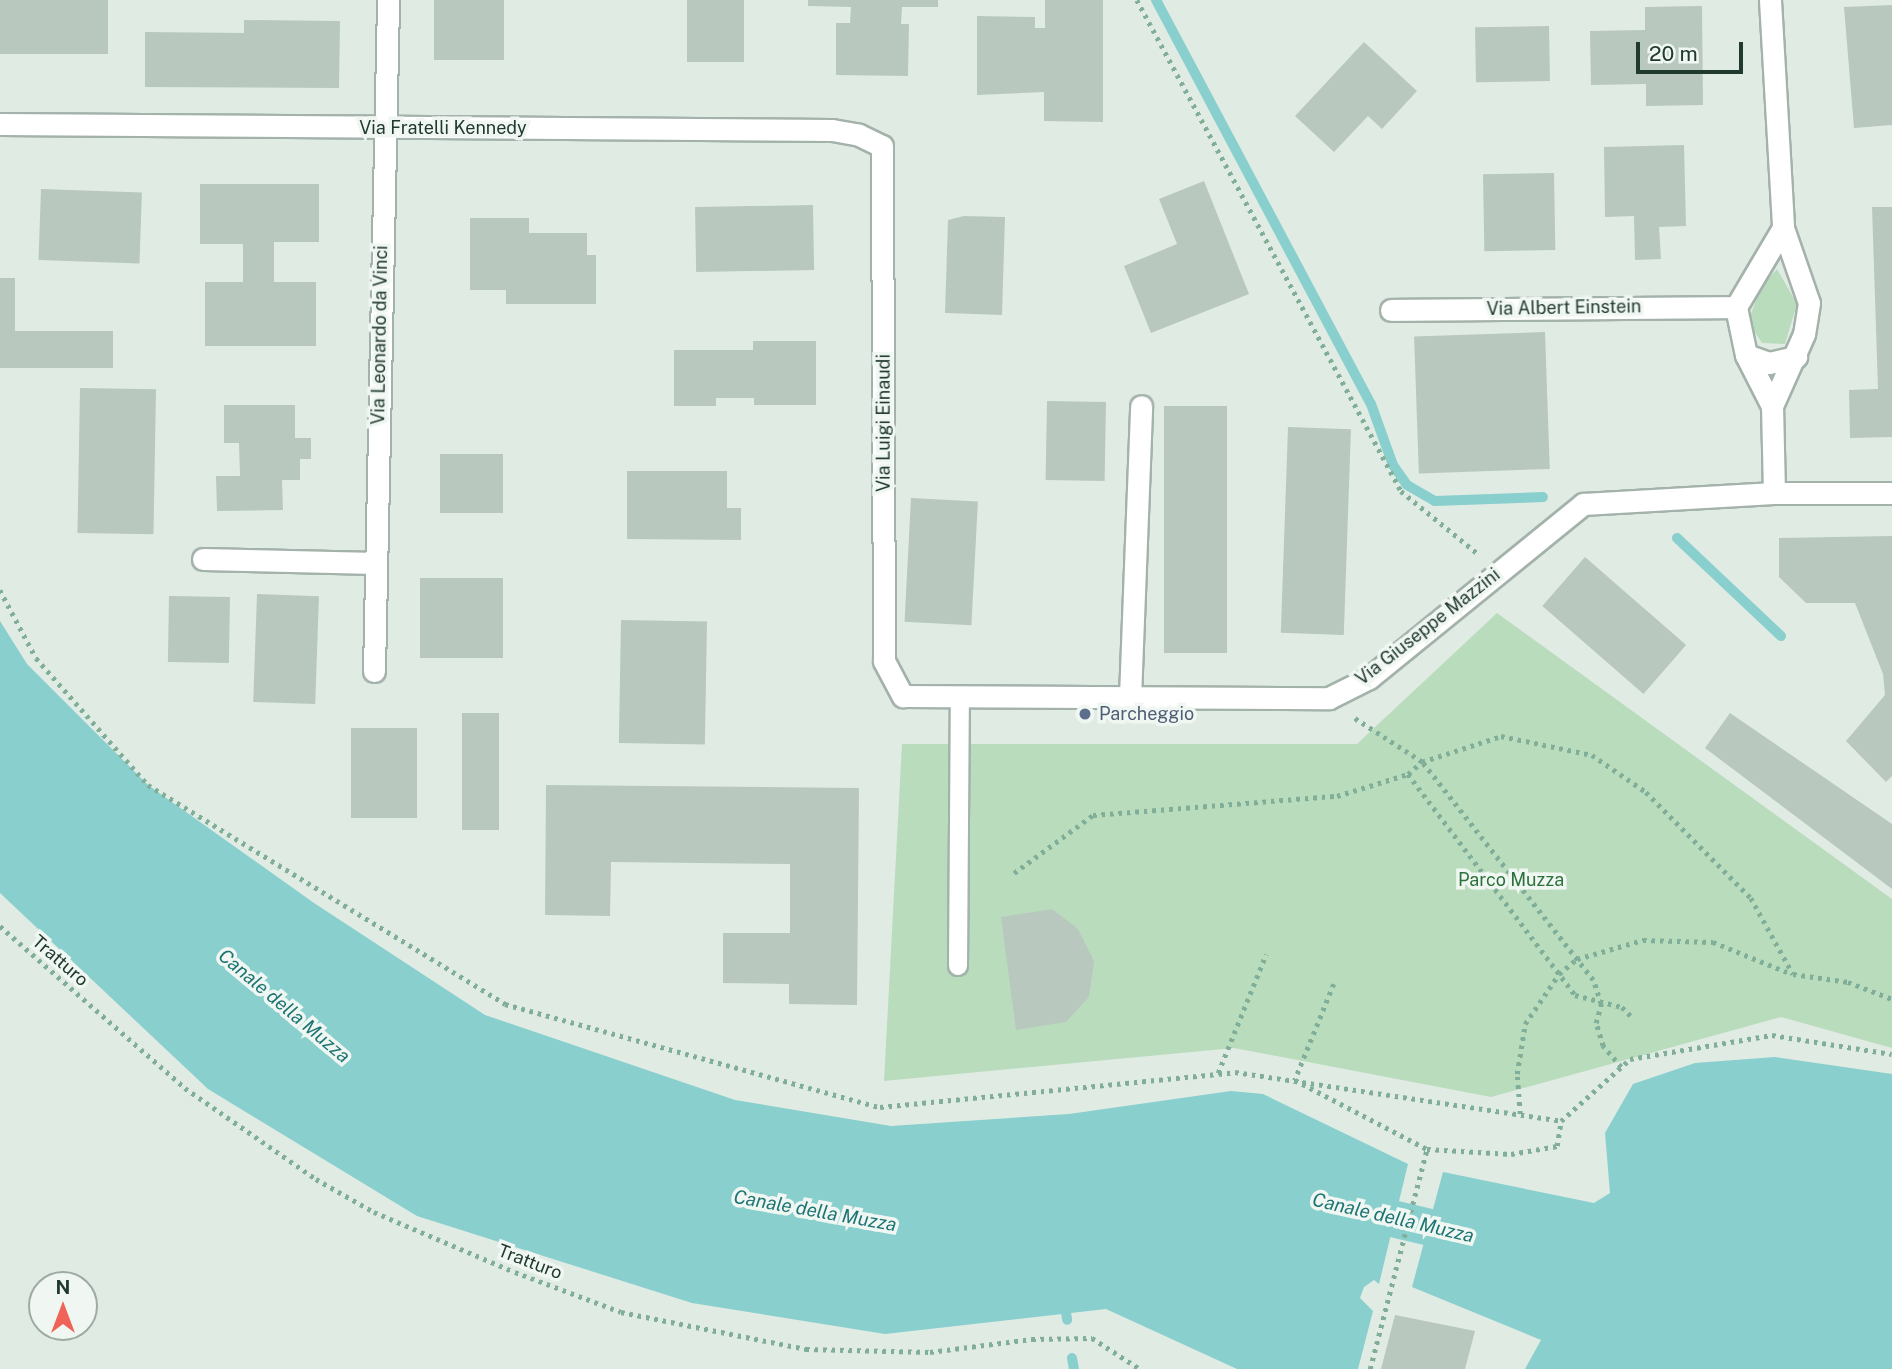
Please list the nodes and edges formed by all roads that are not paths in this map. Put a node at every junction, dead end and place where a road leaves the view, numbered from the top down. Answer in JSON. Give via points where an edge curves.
{"nodes":[{"id":1,"x":388,"y":0,"type":"edge"},
{"id":2,"x":1770,"y":0,"type":"edge"},
{"id":3,"x":0,"y":124,"type":"edge"},
{"id":4,"x":384,"y":128,"type":"junction"},
{"id":5,"x":882,"y":146,"type":"joint"},
{"id":6,"x":1783,"y":228,"type":"junction"},
{"id":7,"x":1736,"y":307,"type":"junction"},
{"id":8,"x":1391,"y":310,"type":"dead end"},
{"id":9,"x":1746,"y":355,"type":"junction"},
{"id":10,"x":1796,"y":357,"type":"junction"},
{"id":11,"x":1772,"y":406,"type":"junction"},
{"id":12,"x":1141,"y":407,"type":"dead end"},
{"id":13,"x":1774,"y":493,"type":"junction"},
{"id":14,"x":1892,"y":493,"type":"edge"},
{"id":15,"x":202,"y":559,"type":"dead end"},
{"id":16,"x":376,"y":563,"type":"junction"},
{"id":17,"x":374,"y":671,"type":"dead end"},
{"id":18,"x":903,"y":696,"type":"joint"},
{"id":19,"x":960,"y":696,"type":"junction"},
{"id":20,"x":1130,"y":697,"type":"junction"},
{"id":21,"x":958,"y":965,"type":"dead end"}],
"edges":[{"from":1,"to":4,"type":"street","name":"Via Leonardo da Vinci"},
{"from":2,"to":6,"type":"street"},
{"from":3,"to":4,"type":"street","name":"Via Fratelli Kennedy"},
{"from":4,"to":5,"type":"street","name":"Via Fratelli Kennedy","via":[[832,130]]},
{"from":4,"to":16,"type":"street","name":"Via Leonardo da Vinci"},
{"from":5,"to":18,"type":"street","name":"Via Luigi Einaudi","via":[[884,661]]},
{"from":6,"to":7,"type":"street"},
{"from":6,"to":10,"type":"street","via":[[1809,303]]},
{"from":7,"to":8,"type":"street","name":"Via Albert Einstein"},
{"from":7,"to":9,"type":"street"},
{"from":9,"to":10,"type":"street","via":[[1769,363]]},
{"from":9,"to":11,"type":"street"},
{"from":10,"to":11,"type":"street"},
{"from":11,"to":13,"type":"street"},
{"from":12,"to":20,"type":"street"},
{"from":13,"to":14,"type":"street","name":"Via Giuseppe Mazzini"},
{"from":13,"to":20,"type":"street","name":"Via Giuseppe Mazzini","via":[[1583,504],[1369,678],[1329,698]]},
{"from":15,"to":16,"type":"street"},
{"from":16,"to":17,"type":"street","name":"Via Leonardo da Vinci"},
{"from":18,"to":19,"type":"street","name":"Via Giuseppe Mazzini"},
{"from":19,"to":20,"type":"street","name":"Via Giuseppe Mazzini"},
{"from":19,"to":21,"type":"lane"}]}
